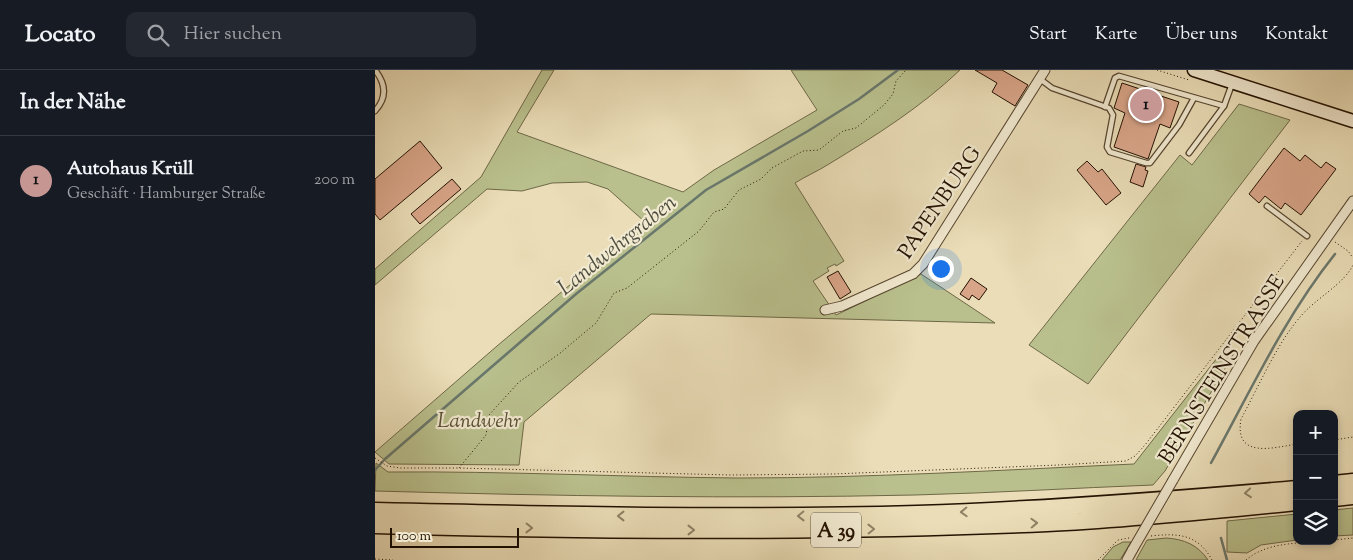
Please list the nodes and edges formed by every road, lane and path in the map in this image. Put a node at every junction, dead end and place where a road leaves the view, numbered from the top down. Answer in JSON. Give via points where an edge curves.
{"nodes":[{"id":1,"x":375,"y":70,"type":"edge"},
{"id":2,"x":906,"y":70,"type":"edge"},
{"id":3,"x":1045,"y":70,"type":"edge"},
{"id":4,"x":1194,"y":70,"type":"edge"},
{"id":5,"x":1214,"y":73,"type":"edge"},
{"id":6,"x":1040,"y":79,"type":"junction"},
{"id":7,"x":1233,"y":83,"type":"junction"},
{"id":8,"x":1194,"y":98,"type":"junction"},
{"id":9,"x":1105,"y":106,"type":"junction"},
{"id":10,"x":1224,"y":106,"type":"junction"},
{"id":11,"x":375,"y":111,"type":"edge"},
{"id":12,"x":1353,"y":121,"type":"edge"},
{"id":13,"x":1189,"y":153,"type":"dead end"},
{"id":14,"x":1353,"y":201,"type":"edge"},
{"id":15,"x":1267,"y":206,"type":"dead end"},
{"id":16,"x":1307,"y":236,"type":"joint"},
{"id":17,"x":1327,"y":237,"type":"junction"},
{"id":18,"x":1353,"y":258,"type":"edge"},
{"id":19,"x":1353,"y":265,"type":"edge"},
{"id":20,"x":825,"y":310,"type":"dead end"},
{"id":21,"x":1353,"y":437,"type":"edge"},
{"id":22,"x":1338,"y":439,"type":"edge"},
{"id":23,"x":1293,"y":445,"type":"edge"},
{"id":24,"x":376,"y":458,"type":"edge"},
{"id":25,"x":458,"y":468,"type":"junction"},
{"id":26,"x":1353,"y":482,"type":"edge"},
{"id":27,"x":1338,"y":484,"type":"edge"},
{"id":28,"x":1293,"y":488,"type":"edge"},
{"id":29,"x":1353,"y":496,"type":"edge"},
{"id":30,"x":1338,"y":498,"type":"edge"},
{"id":31,"x":1293,"y":502,"type":"edge"},
{"id":32,"x":375,"y":511,"type":"edge"},
{"id":33,"x":375,"y":525,"type":"edge"},
{"id":34,"x":1151,"y":536,"type":"dead end"},
{"id":35,"x":1135,"y":538,"type":"dead end"},
{"id":36,"x":1353,"y":538,"type":"edge"},
{"id":37,"x":1338,"y":540,"type":"edge"},
{"id":38,"x":1293,"y":544,"type":"edge"},
{"id":39,"x":375,"y":559,"type":"edge"},
{"id":40,"x":393,"y":560,"type":"edge"},
{"id":41,"x":1097,"y":560,"type":"edge"},
{"id":42,"x":1127,"y":560,"type":"edge"},
{"id":43,"x":1212,"y":560,"type":"edge"},
{"id":44,"x":1246,"y":560,"type":"edge"}],
"edges":[{"from":1,"to":11,"type":"lane","via":[[385,92]]},
{"from":2,"to":25,"type":"path","via":[[896,81],[893,94],[884,105],[856,128],[843,131],[819,150],[803,151],[739,190],[724,209],[714,212],[699,231],[627,288],[614,293],[596,323],[519,382],[489,415],[487,434]]},
{"from":3,"to":6,"type":"street","name":"PAPENBURG"},
{"from":4,"to":5,"type":"main road"},
{"from":5,"to":7,"type":"main road"},
{"from":6,"to":9,"type":"lane","via":[[1052,88]]},
{"from":6,"to":20,"type":"street","name":"PAPENBURG","via":[[923,264],[913,274],[842,306]]},
{"from":7,"to":10,"type":"lane"},
{"from":7,"to":12,"type":"main road"},
{"from":8,"to":9,"type":"lane","via":[[1119,76],[1115,78]]},
{"from":8,"to":9,"type":"lane","via":[[1179,125],[1146,164],[1109,152],[1107,147],[1113,115]]},
{"from":8,"to":10,"type":"lane"},
{"from":10,"to":13,"type":"lane"},
{"from":14,"to":17,"type":"street","name":"BERNSTEINSTRASSE"},
{"from":15,"to":16,"type":"lane"},
{"from":16,"to":25,"type":"path","via":[[1145,445],[1127,461],[833,474],[731,475]]},
{"from":17,"to":18,"type":"path"},
{"from":17,"to":42,"type":"street","name":"BERNSTEINSTRASSE","bridge":true,"via":[[1254,341]]},
{"from":19,"to":23,"type":"path","via":[[1344,278],[1311,305],[1291,327],[1241,419],[1241,439],[1247,445],[1263,449]]},
{"from":21,"to":22,"type":"path"},
{"from":24,"to":25,"type":"path","via":[[387,466],[400,468]]},
{"from":26,"to":27,"type":"highway"},
{"from":28,"to":32,"type":"highway","number":"A 39","one_way":true,"via":[[1099,505],[917,514],[605,516]]},
{"from":29,"to":30,"type":"highway"},
{"from":33,"to":31,"type":"highway","number":"A 39","one_way":true,"via":[[605,530],[877,529],[1108,519]]},
{"from":34,"to":43,"type":"path","via":[[1185,536],[1200,544]]},
{"from":35,"to":41,"type":"path","via":[[1118,540]]},
{"from":36,"to":37,"type":"path"},
{"from":38,"to":44,"type":"path","via":[[1264,549]]},
{"from":39,"to":40,"type":"path"}]}
